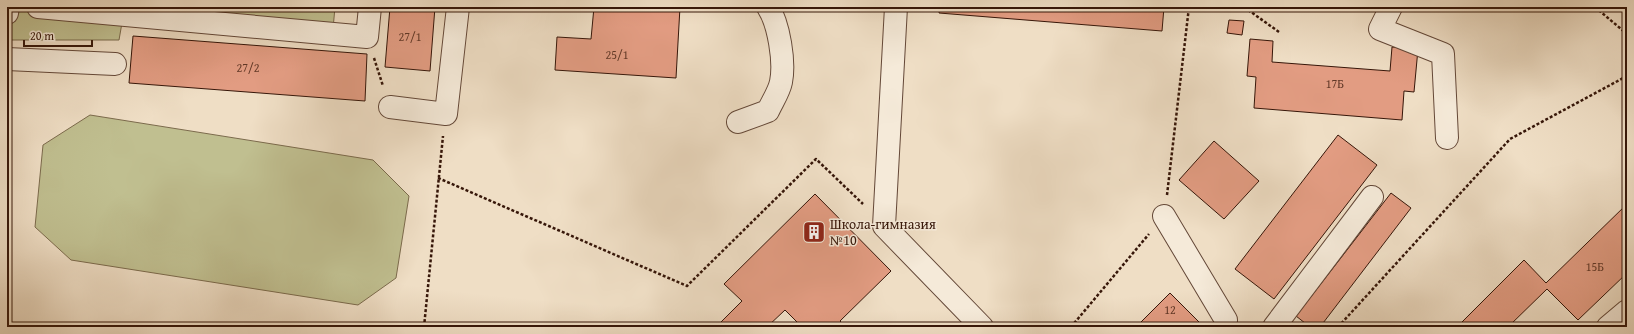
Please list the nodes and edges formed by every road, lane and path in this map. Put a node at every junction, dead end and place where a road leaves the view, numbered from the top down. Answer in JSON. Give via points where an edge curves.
{"nodes":[{"id":1,"x":8,"y":7,"type":"edge"},
{"id":2,"x":38,"y":7,"type":"edge"},
{"id":3,"x":370,"y":7,"type":"edge"},
{"id":4,"x":458,"y":7,"type":"edge"},
{"id":5,"x":768,"y":7,"type":"edge"},
{"id":6,"x":896,"y":7,"type":"edge"},
{"id":7,"x":1189,"y":7,"type":"edge"},
{"id":8,"x":1244,"y":7,"type":"edge"},
{"id":9,"x":1391,"y":7,"type":"edge"},
{"id":10,"x":1596,"y":7,"type":"edge"},
{"id":11,"x":7,"y":13,"type":"edge"},
{"id":12,"x":1279,"y":32,"type":"dead end"},
{"id":13,"x":1627,"y":34,"type":"edge"},
{"id":14,"x":367,"y":37,"type":"junction"},
{"id":15,"x":7,"y":59,"type":"edge"},
{"id":16,"x":115,"y":64,"type":"dead end"},
{"id":17,"x":1627,"y":76,"type":"edge"},
{"id":18,"x":390,"y":107,"type":"joint"},
{"id":19,"x":446,"y":114,"type":"junction"},
{"id":20,"x":738,"y":122,"type":"dead end"},
{"id":21,"x":1447,"y":138,"type":"dead end"},
{"id":22,"x":438,"y":178,"type":"junction"},
{"id":23,"x":1372,"y":197,"type":"dead end"},
{"id":24,"x":1164,"y":216,"type":"junction"},
{"id":25,"x":884,"y":226,"type":"junction"},
{"id":26,"x":1627,"y":311,"type":"edge"},
{"id":27,"x":1226,"y":325,"type":"edge"},
{"id":28,"x":424,"y":327,"type":"edge"},
{"id":29,"x":982,"y":327,"type":"edge"},
{"id":30,"x":1071,"y":327,"type":"edge"},
{"id":31,"x":1274,"y":327,"type":"edge"},
{"id":32,"x":1338,"y":327,"type":"edge"},
{"id":33,"x":1608,"y":327,"type":"edge"}],
"edges":[{"from":1,"to":11,"type":"lane"},
{"from":2,"to":14,"type":"lane"},
{"from":3,"to":14,"type":"lane"},
{"from":4,"to":19,"type":"lane"},
{"from":5,"to":20,"type":"lane","via":[[774,16],[781,50],[781,83],[768,111]]},
{"from":6,"to":25,"type":"lane"},
{"from":7,"to":24,"type":"path"},
{"from":8,"to":12,"type":"path"},
{"from":9,"to":21,"type":"lane","via":[[1380,29],[1443,54]]},
{"from":10,"to":13,"type":"path"},
{"from":14,"to":18,"type":"path"},
{"from":15,"to":16,"type":"lane"},
{"from":17,"to":32,"type":"path","via":[[1510,139]]},
{"from":18,"to":19,"type":"lane"},
{"from":19,"to":22,"type":"path"},
{"from":22,"to":25,"type":"path","via":[[687,286],[816,158]]},
{"from":22,"to":28,"type":"path"},
{"from":23,"to":31,"type":"lane"},
{"from":24,"to":27,"type":"lane"},
{"from":24,"to":30,"type":"path"},
{"from":25,"to":29,"type":"lane"},
{"from":26,"to":33,"type":"lane"}]}
